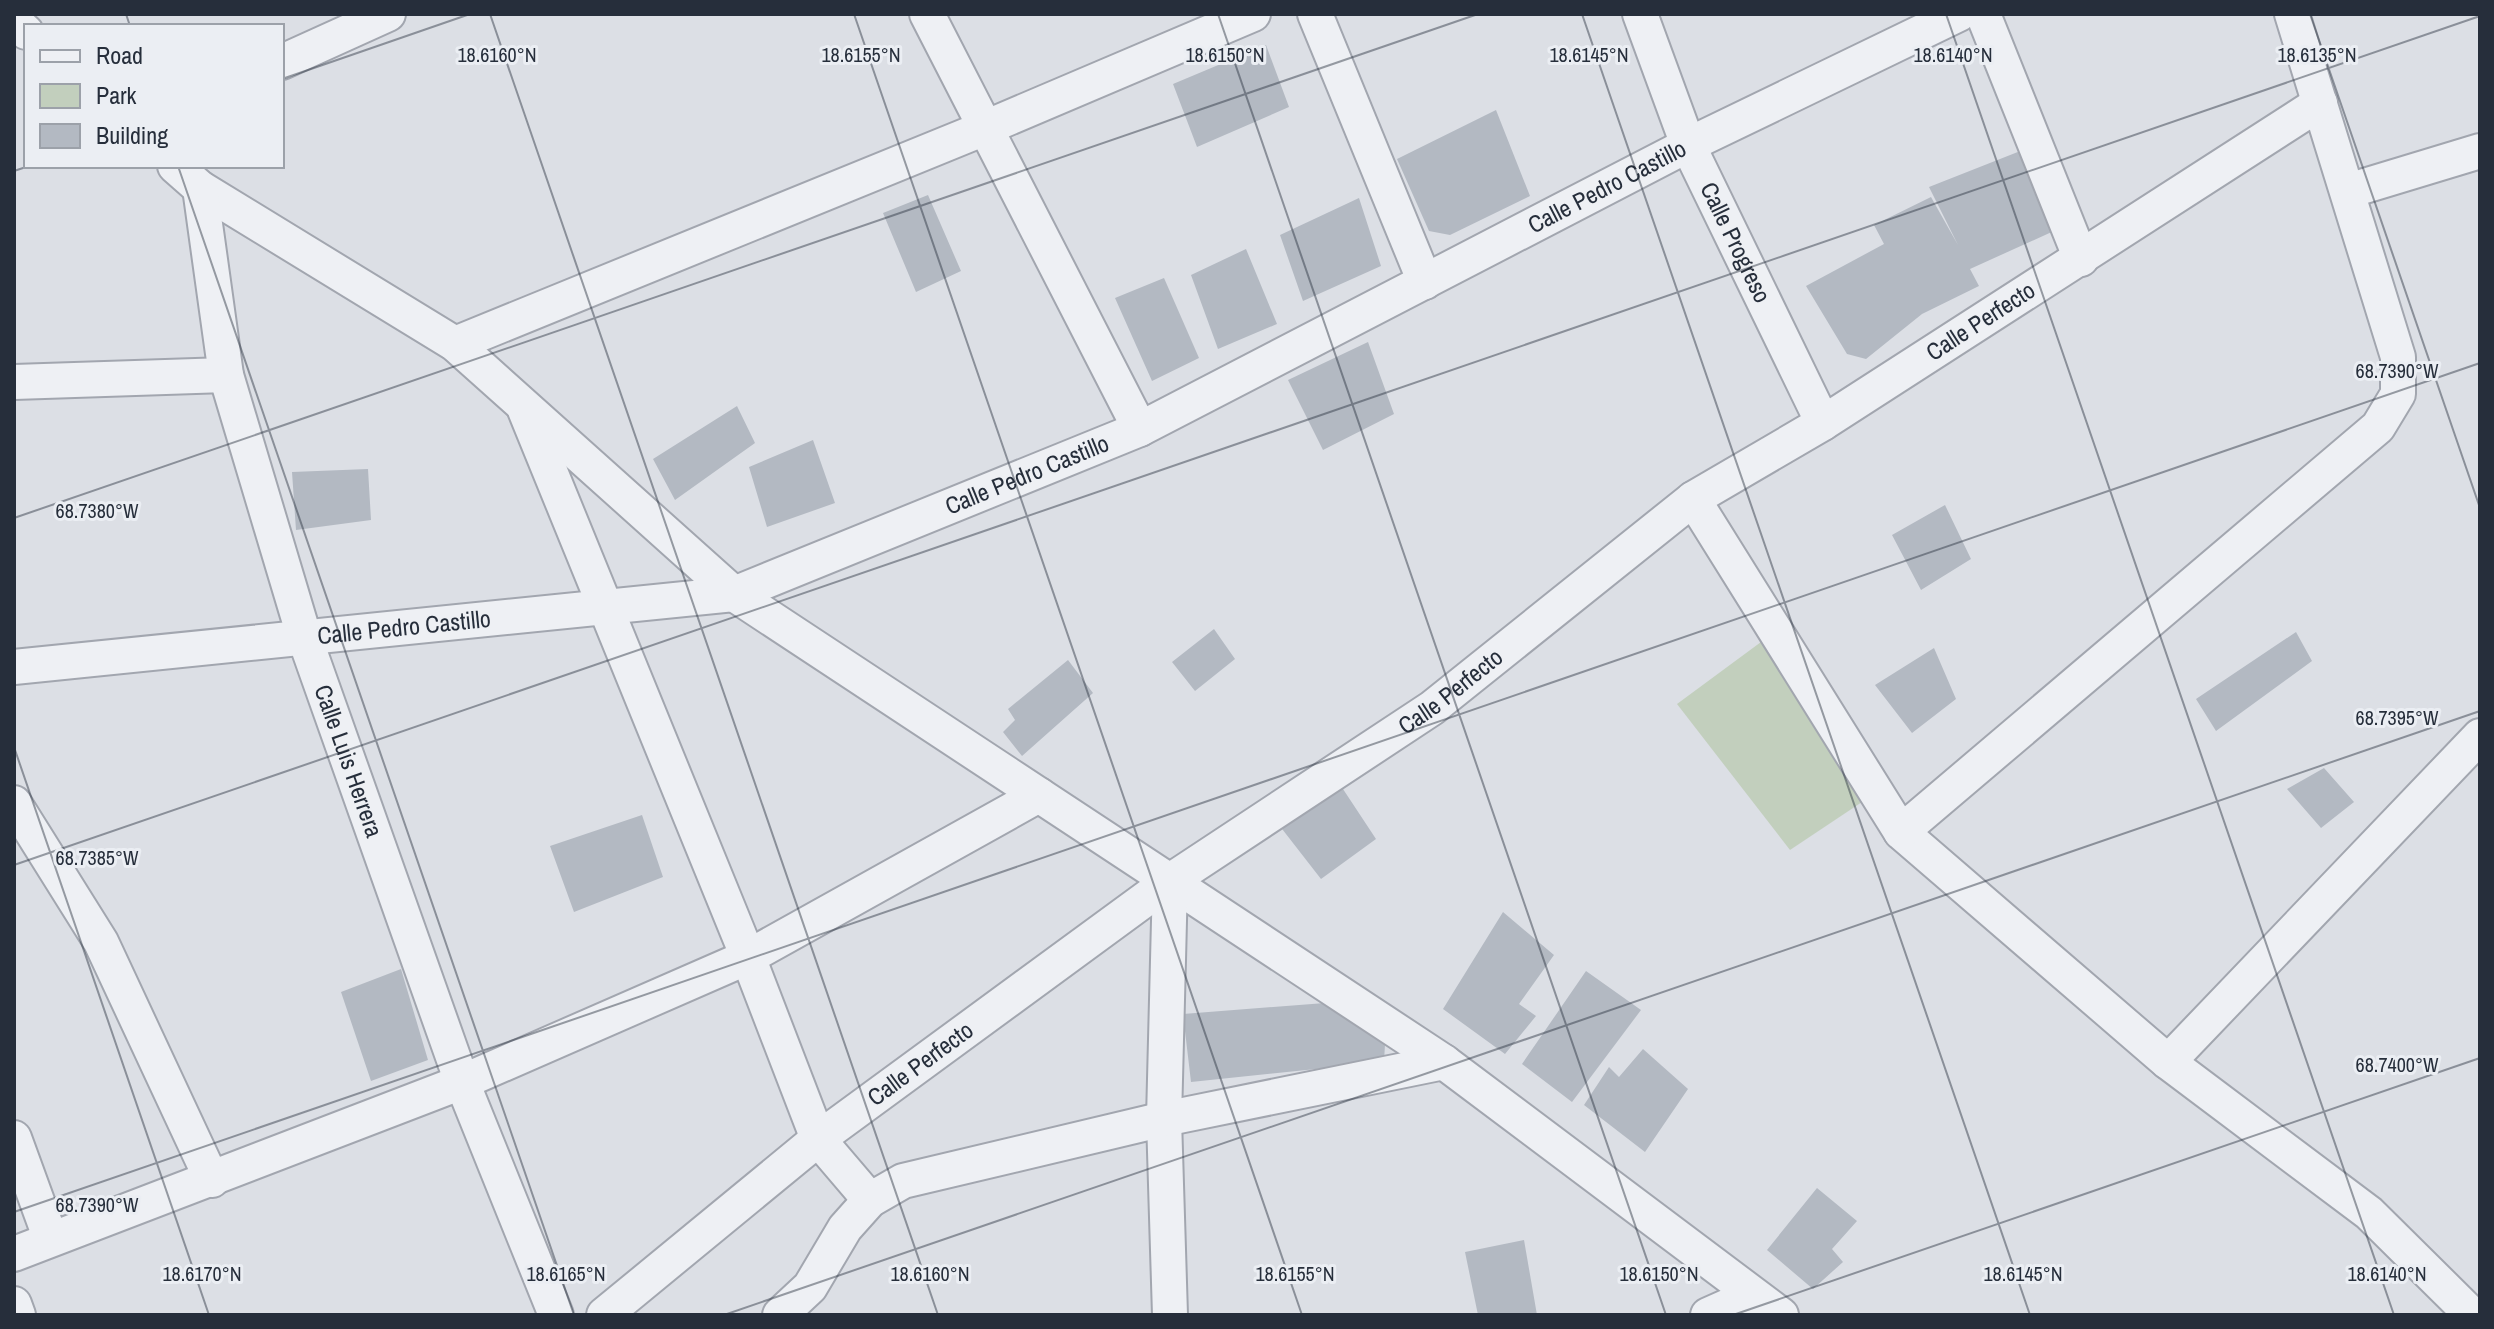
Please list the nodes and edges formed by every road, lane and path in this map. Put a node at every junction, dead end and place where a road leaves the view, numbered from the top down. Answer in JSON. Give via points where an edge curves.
{"nodes":[{"id":1,"x":388,"y":14,"type":"edge"},
{"id":2,"x":927,"y":14,"type":"edge"},
{"id":3,"x":1253,"y":14,"type":"edge"},
{"id":4,"x":1315,"y":14,"type":"edge"},
{"id":5,"x":1640,"y":14,"type":"edge"},
{"id":6,"x":1959,"y":14,"type":"edge"},
{"id":7,"x":1983,"y":14,"type":"edge"},
{"id":8,"x":2292,"y":14,"type":"edge"},
{"id":9,"x":284,"y":61,"type":"edge"},
{"id":10,"x":2320,"y":103,"type":"junction"},
{"id":11,"x":985,"y":128,"type":"junction"},
{"id":12,"x":1688,"y":145,"type":"junction"},
{"id":13,"x":2480,"y":151,"type":"edge"},
{"id":14,"x":188,"y":177,"type":"edge"},
{"id":15,"x":2348,"y":191,"type":"junction"},
{"id":16,"x":2081,"y":259,"type":"junction"},
{"id":17,"x":1425,"y":282,"type":"junction"},
{"id":18,"x":455,"y":344,"type":"junction"},
{"id":19,"x":226,"y":375,"type":"junction"},
{"id":20,"x":14,"y":382,"type":"edge"},
{"id":21,"x":522,"y":403,"type":"junction"},
{"id":22,"x":1823,"y":423,"type":"junction"},
{"id":23,"x":1140,"y":429,"type":"junction"},
{"id":24,"x":1693,"y":499,"type":"junction"},
{"id":25,"x":734,"y":594,"type":"junction"},
{"id":26,"x":606,"y":607,"type":"junction"},
{"id":27,"x":304,"y":636,"type":"junction"},
{"id":28,"x":14,"y":667,"type":"edge"},
{"id":29,"x":2480,"y":736,"type":"edge"},
{"id":30,"x":1039,"y":795,"type":"junction"},
{"id":31,"x":14,"y":803,"type":"edge"},
{"id":32,"x":1901,"y":832,"type":"junction"},
{"id":33,"x":1170,"y":881,"type":"junction"},
{"id":34,"x":748,"y":957,"type":"junction"},
{"id":35,"x":1444,"y":1062,"type":"junction"},
{"id":36,"x":2168,"y":1062,"type":"junction"},
{"id":37,"x":462,"y":1082,"type":"junction"},
{"id":38,"x":1164,"y":1119,"type":"junction"},
{"id":39,"x":14,"y":1138,"type":"edge"},
{"id":40,"x":818,"y":1139,"type":"junction"},
{"id":41,"x":212,"y":1180,"type":"junction"},
{"id":42,"x":870,"y":1200,"type":"junction"},
{"id":43,"x":50,"y":1237,"type":"junction"},
{"id":44,"x":14,"y":1254,"type":"edge"},
{"id":45,"x":1753,"y":1295,"type":"junction"},
{"id":46,"x":812,"y":1301,"type":"edge"},
{"id":47,"x":14,"y":1304,"type":"edge"},
{"id":48,"x":18,"y":1315,"type":"edge"},
{"id":49,"x":556,"y":1315,"type":"edge"},
{"id":50,"x":604,"y":1315,"type":"edge"},
{"id":51,"x":780,"y":1315,"type":"edge"},
{"id":52,"x":1170,"y":1315,"type":"edge"},
{"id":53,"x":1708,"y":1315,"type":"edge"},
{"id":54,"x":1781,"y":1315,"type":"edge"},
{"id":55,"x":2472,"y":1315,"type":"edge"}],
"edges":[{"from":1,"to":9,"type":"street"},
{"from":2,"to":11,"type":"street"},
{"from":3,"to":11,"type":"street"},
{"from":4,"to":17,"type":"street"},
{"from":5,"to":12,"type":"street","name":"Calle Progreso"},
{"from":6,"to":12,"type":"street","name":"Calle Pedro Castillo"},
{"from":7,"to":16,"type":"street"},
{"from":8,"to":10,"type":"street"},
{"from":10,"to":15,"type":"street"},
{"from":10,"to":16,"type":"street","name":"Calle Perfecto"},
{"from":11,"to":18,"type":"street"},
{"from":11,"to":23,"type":"street"},
{"from":12,"to":17,"type":"street","name":"Calle Pedro Castillo"},
{"from":12,"to":22,"type":"street","name":"Calle Progreso"},
{"from":13,"to":15,"type":"street"},
{"from":14,"to":18,"type":"street"},
{"from":14,"to":19,"type":"street","name":"Calle Luis Herrera"},
{"from":15,"to":32,"type":"street","via":[[2398,357],[2398,394],[2378,427]]},
{"from":16,"to":22,"type":"street","name":"Calle Perfecto"},
{"from":17,"to":23,"type":"street","name":"Calle Pedro Castillo"},
{"from":18,"to":21,"type":"street"},
{"from":19,"to":20,"type":"street"},
{"from":19,"to":27,"type":"street","name":"Calle Luis Herrera"},
{"from":21,"to":25,"type":"street"},
{"from":21,"to":26,"type":"street"},
{"from":22,"to":24,"type":"street","name":"Calle Perfecto"},
{"from":23,"to":25,"type":"street","name":"Calle Pedro Castillo"},
{"from":24,"to":32,"type":"street"},
{"from":24,"to":33,"type":"street","name":"Calle Perfecto","via":[[1432,708]]},
{"from":25,"to":26,"type":"street","name":"Calle Pedro Castillo"},
{"from":25,"to":30,"type":"street"},
{"from":26,"to":27,"type":"street","name":"Calle Pedro Castillo"},
{"from":26,"to":34,"type":"street"},
{"from":27,"to":28,"type":"street","name":"Calle Pedro Castillo"},
{"from":27,"to":37,"type":"street","name":"Calle Luis Herrera"},
{"from":29,"to":36,"type":"street"},
{"from":30,"to":33,"type":"street"},
{"from":30,"to":34,"type":"street"},
{"from":31,"to":41,"type":"street","via":[[101,942]]},
{"from":32,"to":36,"type":"street"},
{"from":33,"to":35,"type":"street"},
{"from":33,"to":38,"type":"street"},
{"from":33,"to":40,"type":"street","name":"Calle Perfecto"},
{"from":34,"to":37,"type":"street"},
{"from":34,"to":40,"type":"street"},
{"from":35,"to":38,"type":"street"},
{"from":35,"to":45,"type":"street"},
{"from":36,"to":55,"type":"street","via":[[2369,1213]]},
{"from":37,"to":41,"type":"street"},
{"from":37,"to":49,"type":"street","name":"Calle Luis Herrera"},
{"from":38,"to":42,"type":"street","via":[[903,1181]]},
{"from":38,"to":52,"type":"street"},
{"from":39,"to":43,"type":"street"},
{"from":40,"to":42,"type":"street"},
{"from":40,"to":50,"type":"street","name":"Calle Perfecto"},
{"from":41,"to":43,"type":"street"},
{"from":42,"to":46,"type":"street","via":[[845,1228]]},
{"from":43,"to":44,"type":"street"},
{"from":45,"to":53,"type":"street"},
{"from":45,"to":54,"type":"street"},
{"from":46,"to":51,"type":"street"},
{"from":47,"to":48,"type":"street"}]}
